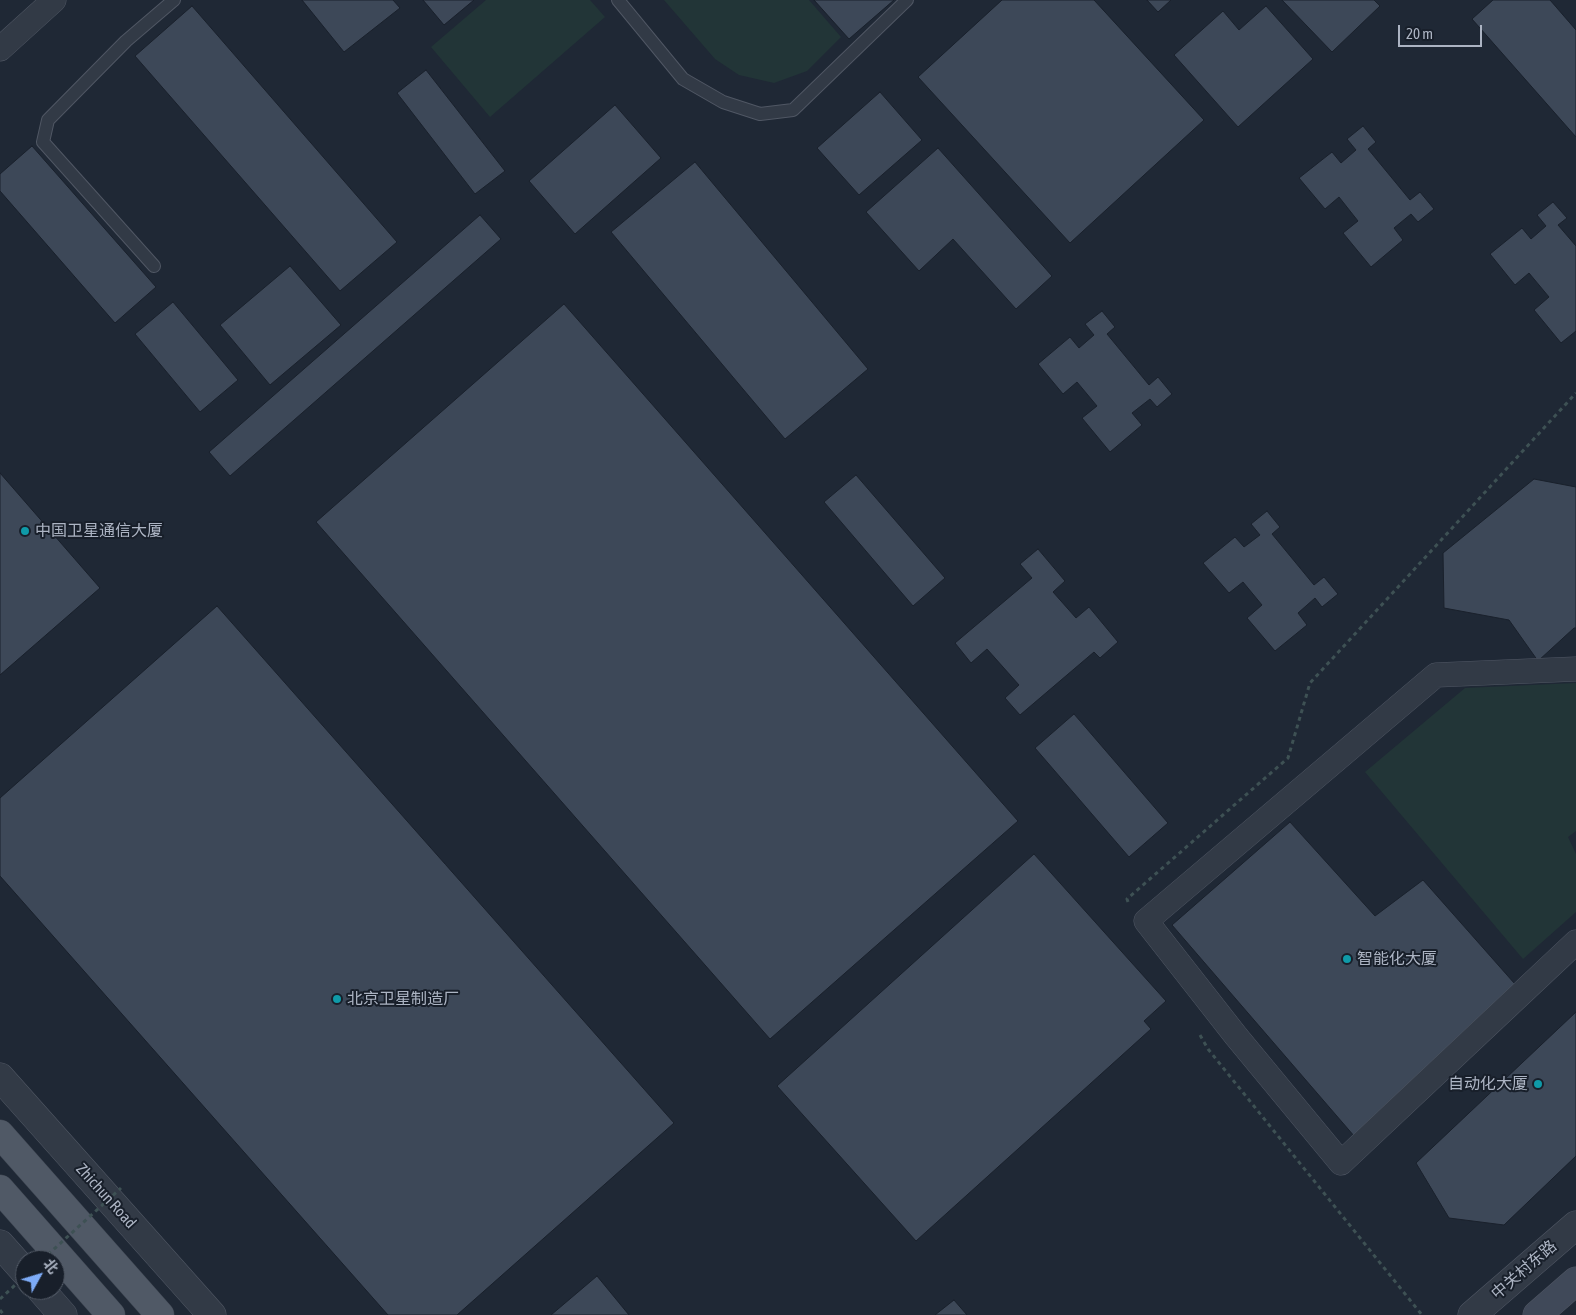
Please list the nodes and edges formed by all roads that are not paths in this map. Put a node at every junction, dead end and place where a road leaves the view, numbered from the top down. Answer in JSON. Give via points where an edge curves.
{"nodes":[{"id":1,"x":54,"y":0,"type":"edge"},
{"id":2,"x":174,"y":0,"type":"edge"},
{"id":3,"x":618,"y":0,"type":"edge"},
{"id":4,"x":907,"y":0,"type":"edge"},
{"id":5,"x":0,"y":49,"type":"edge"},
{"id":6,"x":154,"y":266,"type":"dead end"},
{"id":7,"x":1576,"y":669,"type":"edge"},
{"id":8,"x":1576,"y":942,"type":"edge"},
{"id":9,"x":0,"y":1077,"type":"edge"},
{"id":10,"x":0,"y":1134,"type":"edge"},
{"id":11,"x":0,"y":1189,"type":"edge"},
{"id":12,"x":1576,"y":1225,"type":"edge"},
{"id":13,"x":0,"y":1244,"type":"edge"},
{"id":14,"x":15,"y":1262,"type":"edge"},
{"id":15,"x":1576,"y":1281,"type":"edge"},
{"id":16,"x":50,"y":1300,"type":"edge"},
{"id":17,"x":63,"y":1315,"type":"edge"},
{"id":18,"x":110,"y":1315,"type":"edge"},
{"id":19,"x":160,"y":1315,"type":"edge"},
{"id":20,"x":212,"y":1315,"type":"edge"},
{"id":21,"x":1472,"y":1315,"type":"edge"},
{"id":22,"x":1537,"y":1315,"type":"edge"}],
"edges":[{"from":1,"to":5,"type":"street"},
{"from":2,"to":6,"type":"lane","via":[[126,41],[48,120],[43,142]]},
{"from":3,"to":4,"type":"lane","via":[[683,79],[723,102],[760,114],[793,110]]},
{"from":7,"to":8,"type":"street","via":[[1436,675],[1146,921],[1341,1163]]},
{"from":9,"to":20,"type":"street","name":"Zhichun Road"},
{"from":10,"to":19,"type":"main road"},
{"from":11,"to":18,"type":"main road"},
{"from":12,"to":21,"type":"street","name":"中关村东路"},
{"from":13,"to":14,"type":"street"},
{"from":15,"to":22,"type":"main road"},
{"from":16,"to":17,"type":"street"}]}
